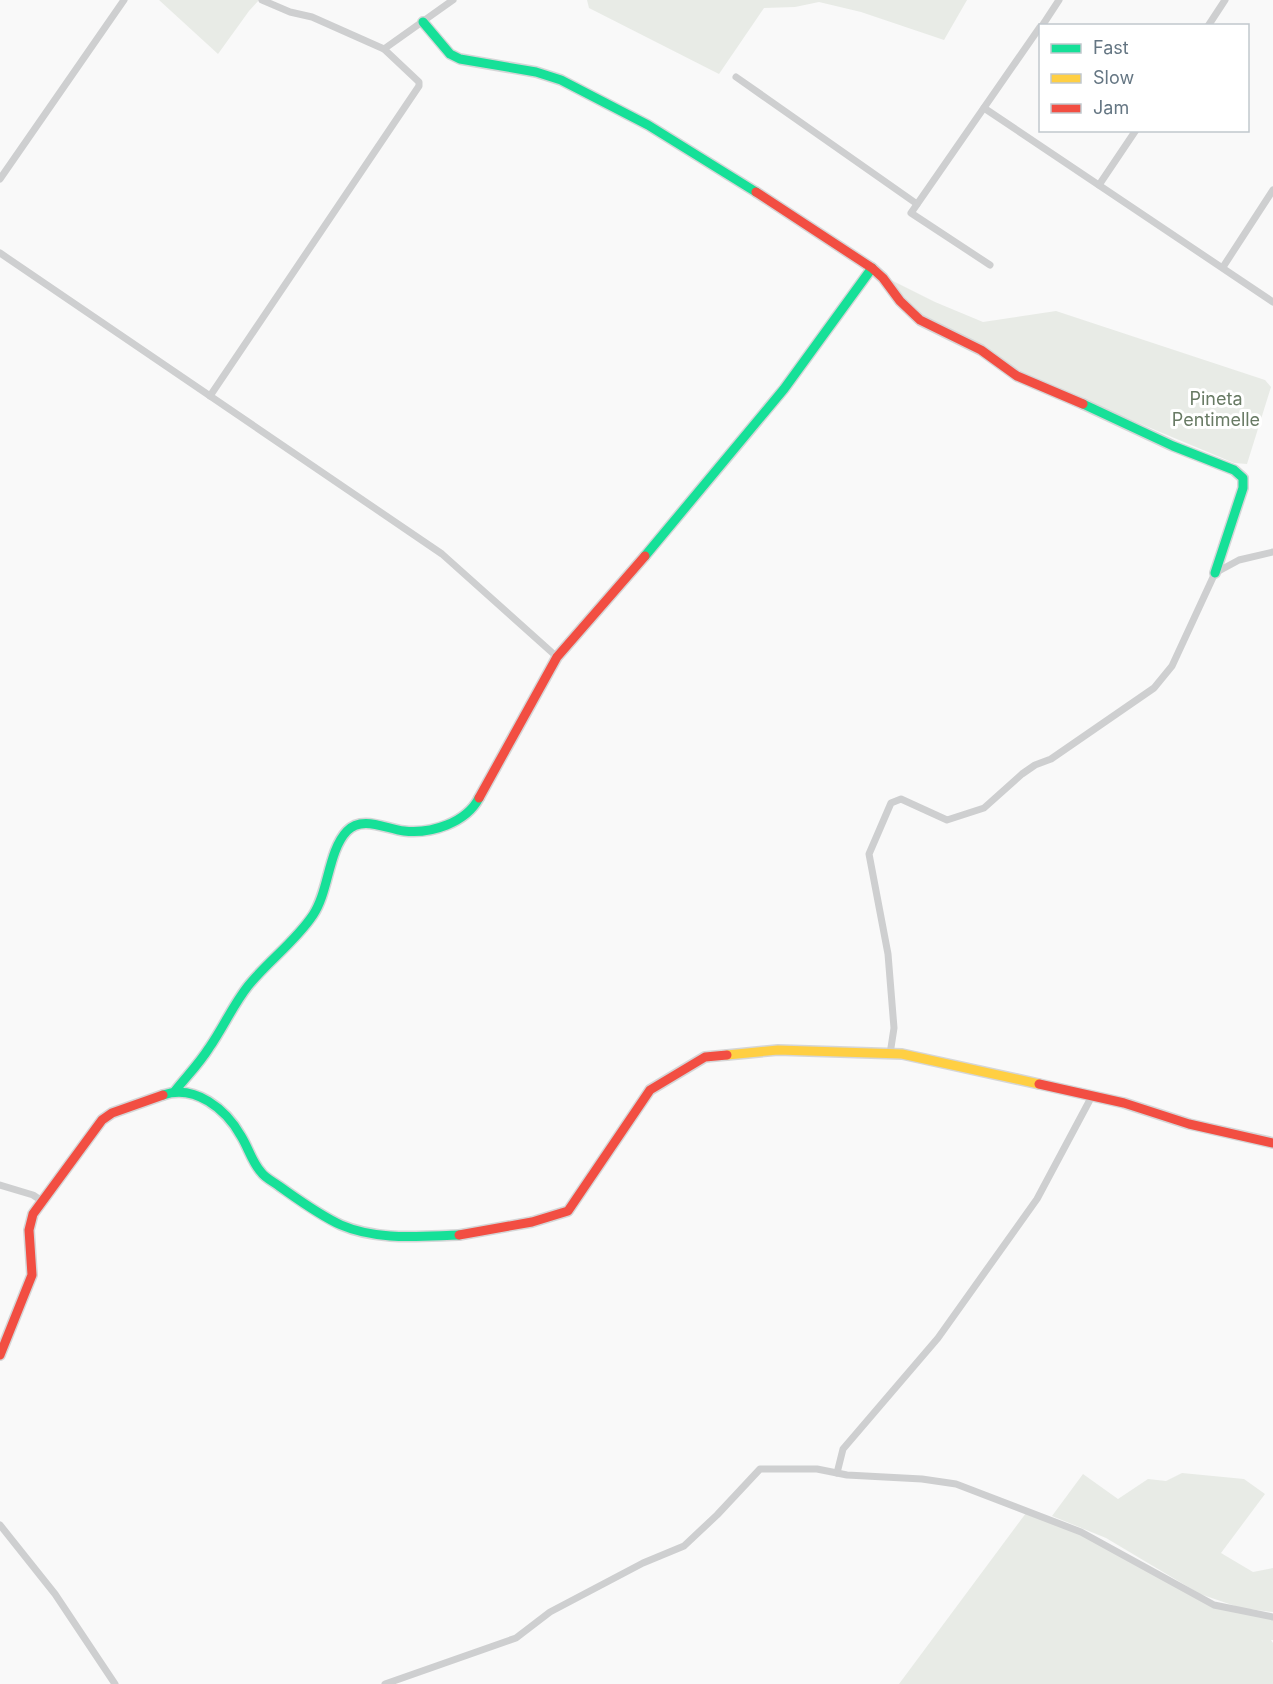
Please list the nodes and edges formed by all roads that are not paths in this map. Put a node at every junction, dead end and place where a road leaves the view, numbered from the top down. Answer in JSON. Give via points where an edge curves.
{"nodes":[{"id":1,"x":124,"y":0,"type":"edge"},
{"id":2,"x":262,"y":0,"type":"edge"},
{"id":3,"x":453,"y":0,"type":"edge"},
{"id":4,"x":1059,"y":0,"type":"edge"},
{"id":5,"x":1225,"y":0,"type":"edge"},
{"id":6,"x":423,"y":22,"type":"junction"},
{"id":7,"x":1042,"y":24,"type":"edge"},
{"id":8,"x":1209,"y":24,"type":"edge"},
{"id":9,"x":1039,"y":29,"type":"edge"},
{"id":10,"x":384,"y":49,"type":"junction"},
{"id":11,"x":736,"y":76,"type":"dead end"},
{"id":12,"x":984,"y":108,"type":"junction"},
{"id":13,"x":1135,"y":132,"type":"edge"},
{"id":14,"x":0,"y":179,"type":"edge"},
{"id":15,"x":1099,"y":184,"type":"junction"},
{"id":16,"x":1273,"y":189,"type":"edge"},
{"id":17,"x":917,"y":204,"type":"junction"},
{"id":18,"x":0,"y":253,"type":"edge"},
{"id":19,"x":990,"y":265,"type":"dead end"},
{"id":20,"x":1222,"y":267,"type":"junction"},
{"id":21,"x":873,"y":268,"type":"junction"},
{"id":22,"x":1273,"y":302,"type":"edge"},
{"id":23,"x":210,"y":396,"type":"junction"},
{"id":24,"x":1273,"y":552,"type":"edge"},
{"id":25,"x":1215,"y":573,"type":"junction"},
{"id":26,"x":557,"y":657,"type":"junction"},
{"id":27,"x":890,"y":1054,"type":"junction"},
{"id":28,"x":175,"y":1091,"type":"junction"},
{"id":29,"x":1092,"y":1096,"type":"junction"},
{"id":30,"x":1273,"y":1143,"type":"edge"},
{"id":31,"x":0,"y":1185,"type":"edge"},
{"id":32,"x":42,"y":1201,"type":"junction"},
{"id":33,"x":0,"y":1355,"type":"edge"},
{"id":34,"x":837,"y":1473,"type":"junction"},
{"id":35,"x":0,"y":1525,"type":"edge"},
{"id":36,"x":1273,"y":1617,"type":"edge"},
{"id":37,"x":116,"y":1684,"type":"edge"},
{"id":38,"x":385,"y":1684,"type":"edge"}],
"edges":[{"from":1,"to":14,"type":"street"},
{"from":2,"to":10,"type":"street"},
{"from":3,"to":6,"type":"street"},
{"from":4,"to":7,"type":"street"},
{"from":5,"to":8,"type":"street"},
{"from":6,"to":10,"type":"street"},
{"from":6,"to":21,"type":"street","via":[[450,54],[460,59],[561,80],[648,124]]},
{"from":9,"to":12,"type":"street"},
{"from":10,"to":23,"type":"street","via":[[419,86]]},
{"from":11,"to":17,"type":"street"},
{"from":12,"to":15,"type":"street"},
{"from":12,"to":17,"type":"street"},
{"from":13,"to":15,"type":"street"},
{"from":15,"to":20,"type":"street"},
{"from":16,"to":20,"type":"street"},
{"from":17,"to":19,"type":"street","via":[[911,213]]},
{"from":18,"to":23,"type":"street"},
{"from":20,"to":22,"type":"street"},
{"from":21,"to":25,"type":"street","via":[[920,320],[981,350],[1017,376],[1234,470],[1243,478]]},
{"from":21,"to":26,"type":"street","via":[[784,389]]},
{"from":23,"to":26,"type":"street","via":[[442,554]]},
{"from":24,"to":25,"type":"street","via":[[1239,560]]},
{"from":25,"to":27,"type":"street","via":[[1172,666],[1154,688],[1051,759],[1022,774],[984,808],[947,820],[901,799],[891,803],[869,854],[888,954],[894,1028]]},
{"from":26,"to":28,"type":"street","via":[[488,784],[464,817],[417,831],[365,824],[348,830],[313,914],[248,987],[203,1057]]},
{"from":27,"to":28,"type":"street","via":[[778,1050],[705,1056],[650,1090],[568,1211],[462,1235],[394,1236],[341,1225],[261,1173],[223,1111],[204,1099]]},
{"from":27,"to":29,"type":"street"},
{"from":28,"to":32,"type":"street","via":[[102,1120]]},
{"from":29,"to":30,"type":"street"},
{"from":29,"to":34,"type":"street","via":[[1037,1199],[938,1338],[843,1449]]},
{"from":31,"to":32,"type":"street"},
{"from":32,"to":33,"type":"street","via":[[30,1223],[32,1275]]},
{"from":34,"to":36,"type":"street","via":[[922,1479],[964,1487],[1081,1532],[1214,1605]]},
{"from":34,"to":38,"type":"street","via":[[818,1469],[760,1469],[684,1546],[550,1612],[516,1638]]},
{"from":35,"to":37,"type":"street","via":[[55,1594]]}]}
